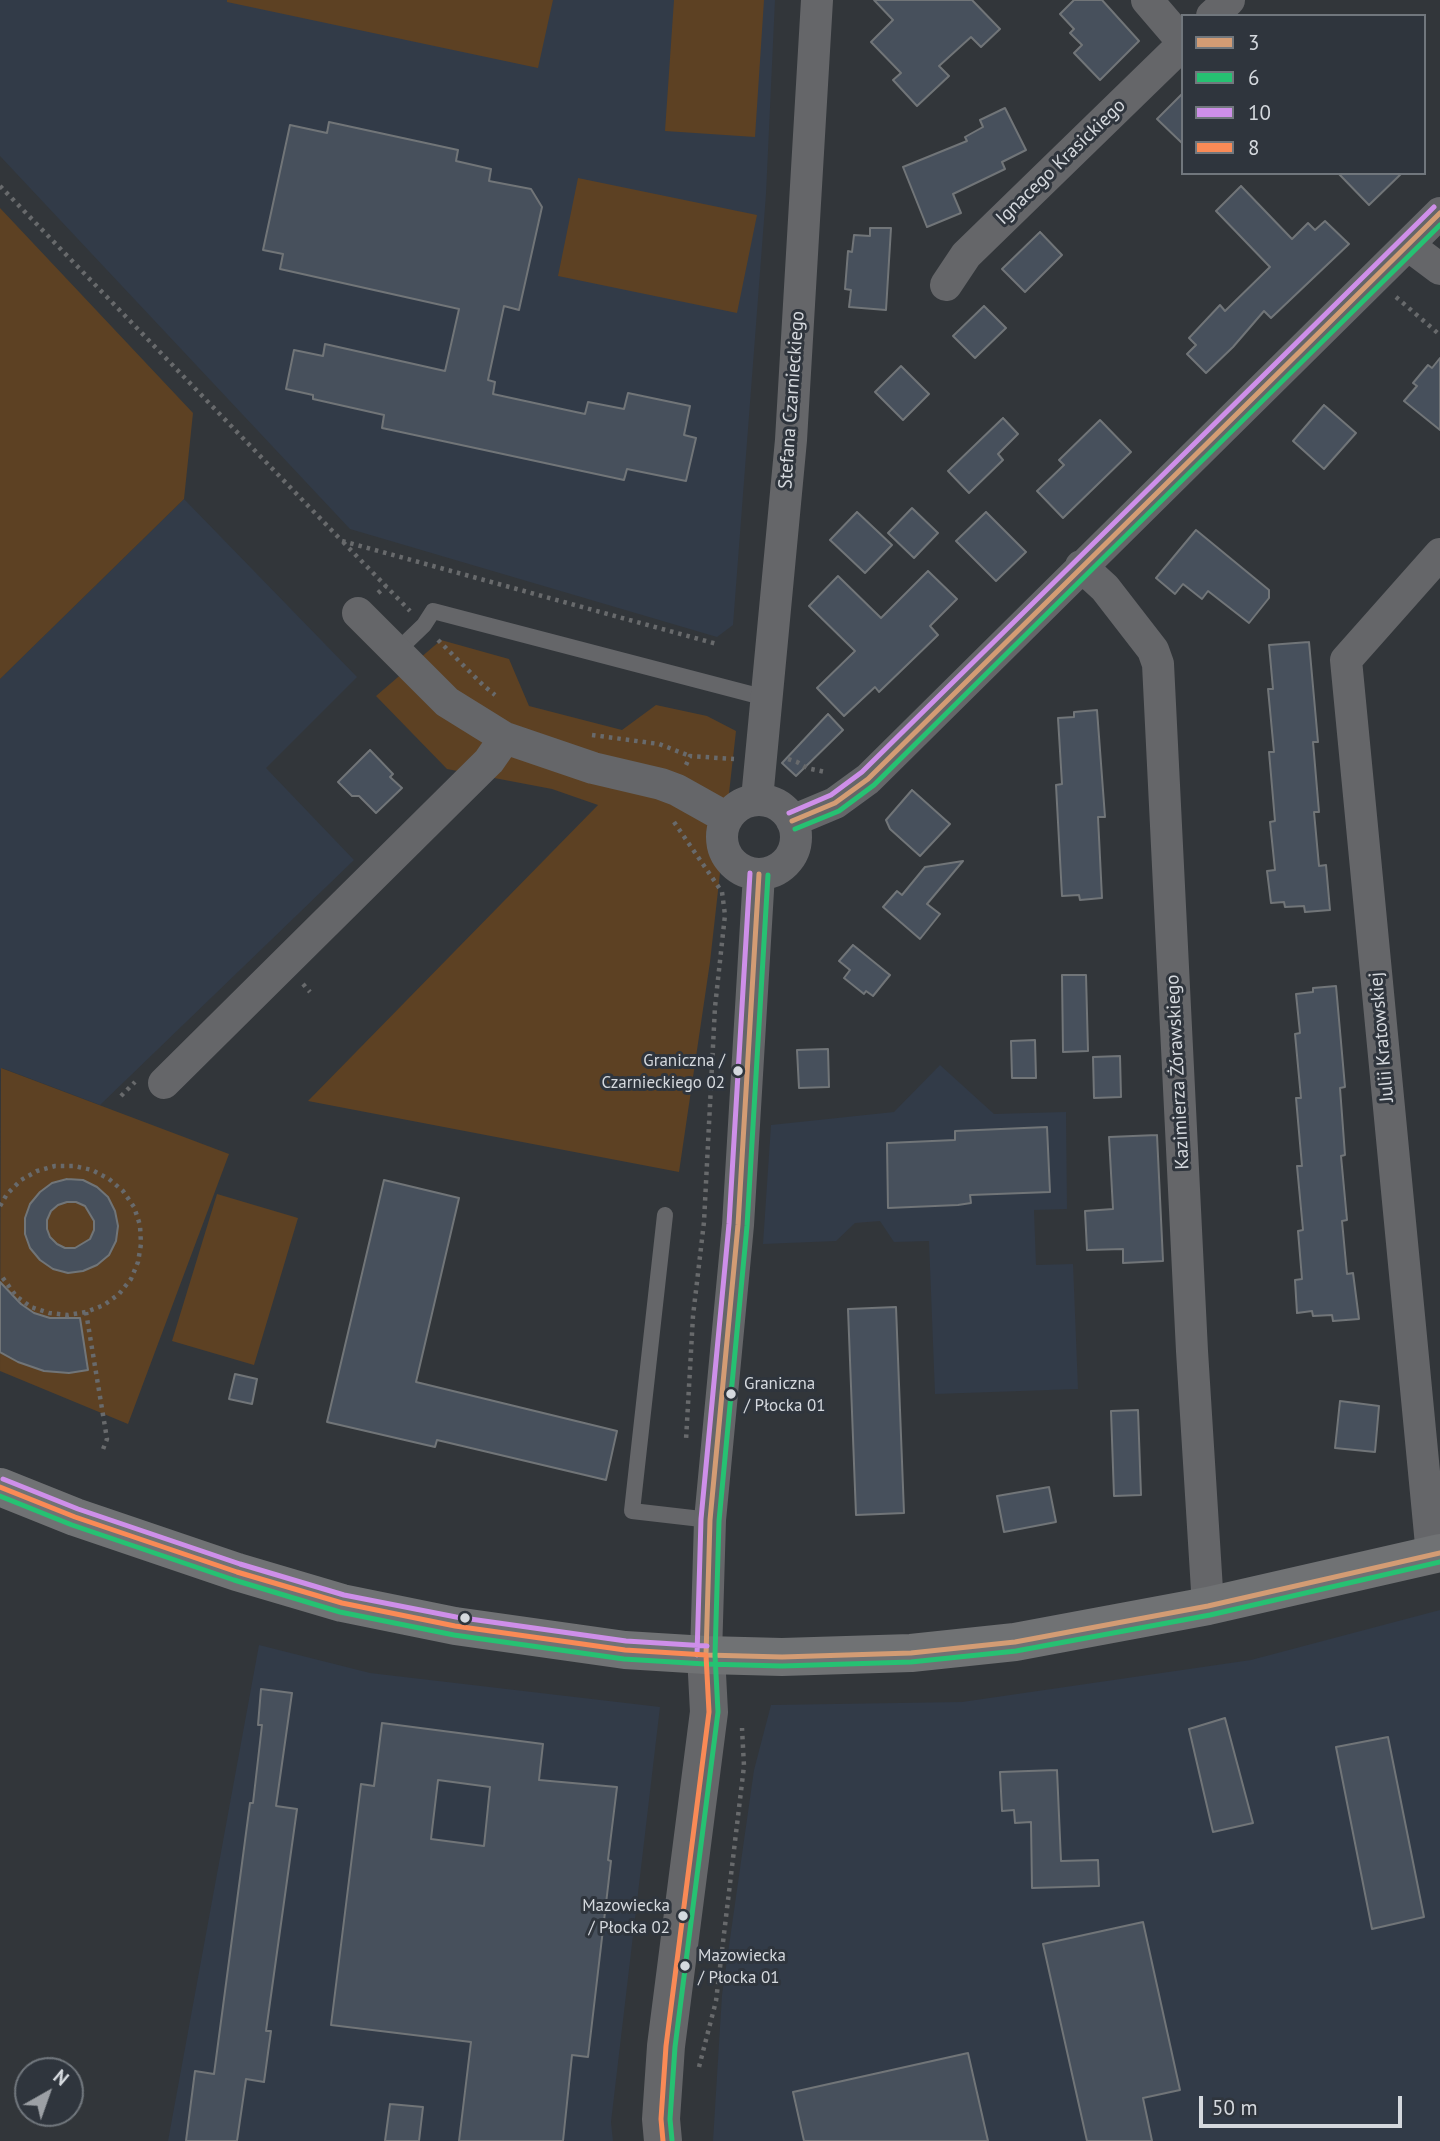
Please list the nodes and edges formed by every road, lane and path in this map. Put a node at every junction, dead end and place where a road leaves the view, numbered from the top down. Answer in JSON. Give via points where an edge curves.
{"nodes":[{"id":1,"x":817,"y":0,"type":"edge"},
{"id":2,"x":1147,"y":0,"type":"edge"},
{"id":3,"x":1229,"y":0,"type":"edge"},
{"id":4,"x":1214,"y":14,"type":"edge"},
{"id":5,"x":1181,"y":41,"type":"edge"},
{"id":6,"x":1181,"y":45,"type":"edge"},
{"id":7,"x":0,"y":186,"type":"edge"},
{"id":8,"x":1440,"y":213,"type":"edge"},
{"id":9,"x":1408,"y":245,"type":"junction"},
{"id":10,"x":1440,"y":269,"type":"edge"},
{"id":11,"x":946,"y":285,"type":"dead end"},
{"id":12,"x":1390,"y":292,"type":"dead end"},
{"id":13,"x":1440,"y":335,"type":"edge"},
{"id":14,"x":342,"y":541,"type":"junction"},
{"id":15,"x":1440,"y":554,"type":"edge"},
{"id":16,"x":1081,"y":566,"type":"junction"},
{"id":17,"x":386,"y":586,"type":"junction"},
{"id":18,"x":358,"y":613,"type":"joint"},
{"id":19,"x":424,"y":625,"type":"junction"},
{"id":20,"x":717,"y":644,"type":"dead end"},
{"id":21,"x":396,"y":652,"type":"junction"},
{"id":22,"x":766,"y":698,"type":"junction"},
{"id":23,"x":500,"y":699,"type":"dead end"},
{"id":24,"x":588,"y":734,"type":"dead end"},
{"id":25,"x":505,"y":738,"type":"junction"},
{"id":26,"x":690,"y":756,"type":"junction"},
{"id":27,"x":762,"y":759,"type":"junction"},
{"id":28,"x":833,"y":770,"type":"dead end"},
{"id":29,"x":677,"y":790,"type":"junction"},
{"id":30,"x":757,"y":799,"type":"junction"},
{"id":31,"x":727,"y":818,"type":"junction"},
{"id":32,"x":792,"y":821,"type":"junction"},
{"id":33,"x":760,"y":874,"type":"junction"},
{"id":34,"x":152,"y":1080,"type":"joint"},
{"id":35,"x":121,"y":1096,"type":"dead end"},
{"id":36,"x":0,"y":1206,"type":"edge"},
{"id":37,"x":665,"y":1215,"type":"dead end"},
{"id":38,"x":0,"y":1274,"type":"edge"},
{"id":39,"x":86,"y":1312,"type":"junction"},
{"id":40,"x":1428,"y":1395,"type":"edge"},
{"id":41,"x":687,"y":1445,"type":"dead end"},
{"id":42,"x":102,"y":1452,"type":"dead end"},
{"id":43,"x":0,"y":1487,"type":"edge"},
{"id":44,"x":710,"y":1520,"type":"junction"},
{"id":45,"x":1436,"y":1554,"type":"edge"},
{"id":46,"x":1208,"y":1606,"type":"junction"},
{"id":47,"x":706,"y":1655,"type":"junction"},
{"id":48,"x":742,"y":1728,"type":"dead end"},
{"id":49,"x":698,"y":2072,"type":"dead end"},
{"id":50,"x":663,"y":2141,"type":"edge"}],
"edges":[{"from":1,"to":22,"type":"street","name":"Stefana Czarnieckiego","via":[[791,440]]},
{"from":2,"to":5,"type":"street"},
{"from":3,"to":4,"type":"street"},
{"from":6,"to":11,"type":"street","name":"Ignacego Krasickiego","via":[[966,255]]},
{"from":7,"to":14,"type":"path"},
{"from":8,"to":9,"type":"street"},
{"from":9,"to":10,"type":"street"},
{"from":9,"to":16,"type":"street"},
{"from":12,"to":13,"type":"path"},
{"from":14,"to":17,"type":"path"},
{"from":14,"to":20,"type":"path"},
{"from":15,"to":40,"type":"street","name":"Julii Kratowskiej","via":[[1346,660]]},
{"from":16,"to":32,"type":"street","via":[[868,779],[835,803]]},
{"from":16,"to":46,"type":"street","name":"Kazimierza Żórawskiego","via":[[1105,588],[1153,650],[1158,664]]},
{"from":17,"to":18,"type":"path"},
{"from":17,"to":19,"type":"path"},
{"from":18,"to":21,"type":"street"},
{"from":19,"to":21,"type":"lane"},
{"from":19,"to":22,"type":"lane","via":[[433,611]]},
{"from":19,"to":23,"type":"path"},
{"from":21,"to":25,"type":"street","via":[[447,702]]},
{"from":22,"to":27,"type":"street","name":"Stefana Czarnieckiego"},
{"from":24,"to":26,"type":"path","via":[[659,744]]},
{"from":25,"to":29,"type":"street"},
{"from":25,"to":34,"type":"street","via":[[489,761]]},
{"from":26,"to":27,"type":"path"},
{"from":26,"to":29,"type":"path"},
{"from":27,"to":28,"type":"path","via":[[788,759],[823,773]]},
{"from":27,"to":30,"type":"street","name":"Stefana Czarnieckiego"},
{"from":29,"to":31,"type":"street"},
{"from":29,"to":41,"type":"path","via":[[669,817],[722,892],[725,915]]},
{"from":30,"to":31,"type":"street","via":[[734,809]]},
{"from":30,"to":32,"type":"street","via":[[779,806]]},
{"from":31,"to":33,"type":"street","via":[[722,841],[726,853],[742,870]]},
{"from":32,"to":33,"type":"street","via":[[794,850],[778,869]]},
{"from":33,"to":44,"type":"street","via":[[738,1224]]},
{"from":34,"to":35,"type":"path"},
{"from":36,"to":39,"type":"path","via":[[21,1180],[55,1166],[92,1170],[123,1191],[140,1225],[138,1262],[119,1294]]},
{"from":37,"to":44,"type":"lane","via":[[632,1511]]},
{"from":38,"to":39,"type":"path","via":[[31,1307],[68,1315]]},
{"from":39,"to":42,"type":"path","via":[[107,1439]]},
{"from":40,"to":45,"type":"street","name":"Julii Kratowskiej"},
{"from":43,"to":47,"type":"main road","via":[[237,1572],[342,1603],[455,1626],[600,1647]]},
{"from":44,"to":47,"type":"street"},
{"from":45,"to":46,"type":"main road"},
{"from":46,"to":47,"type":"main road","via":[[1015,1642],[911,1653]]},
{"from":47,"to":50,"type":"street","via":[[709,1713],[666,2046]]},
{"from":48,"to":49,"type":"path","via":[[744,1766],[716,2001]]}]}
